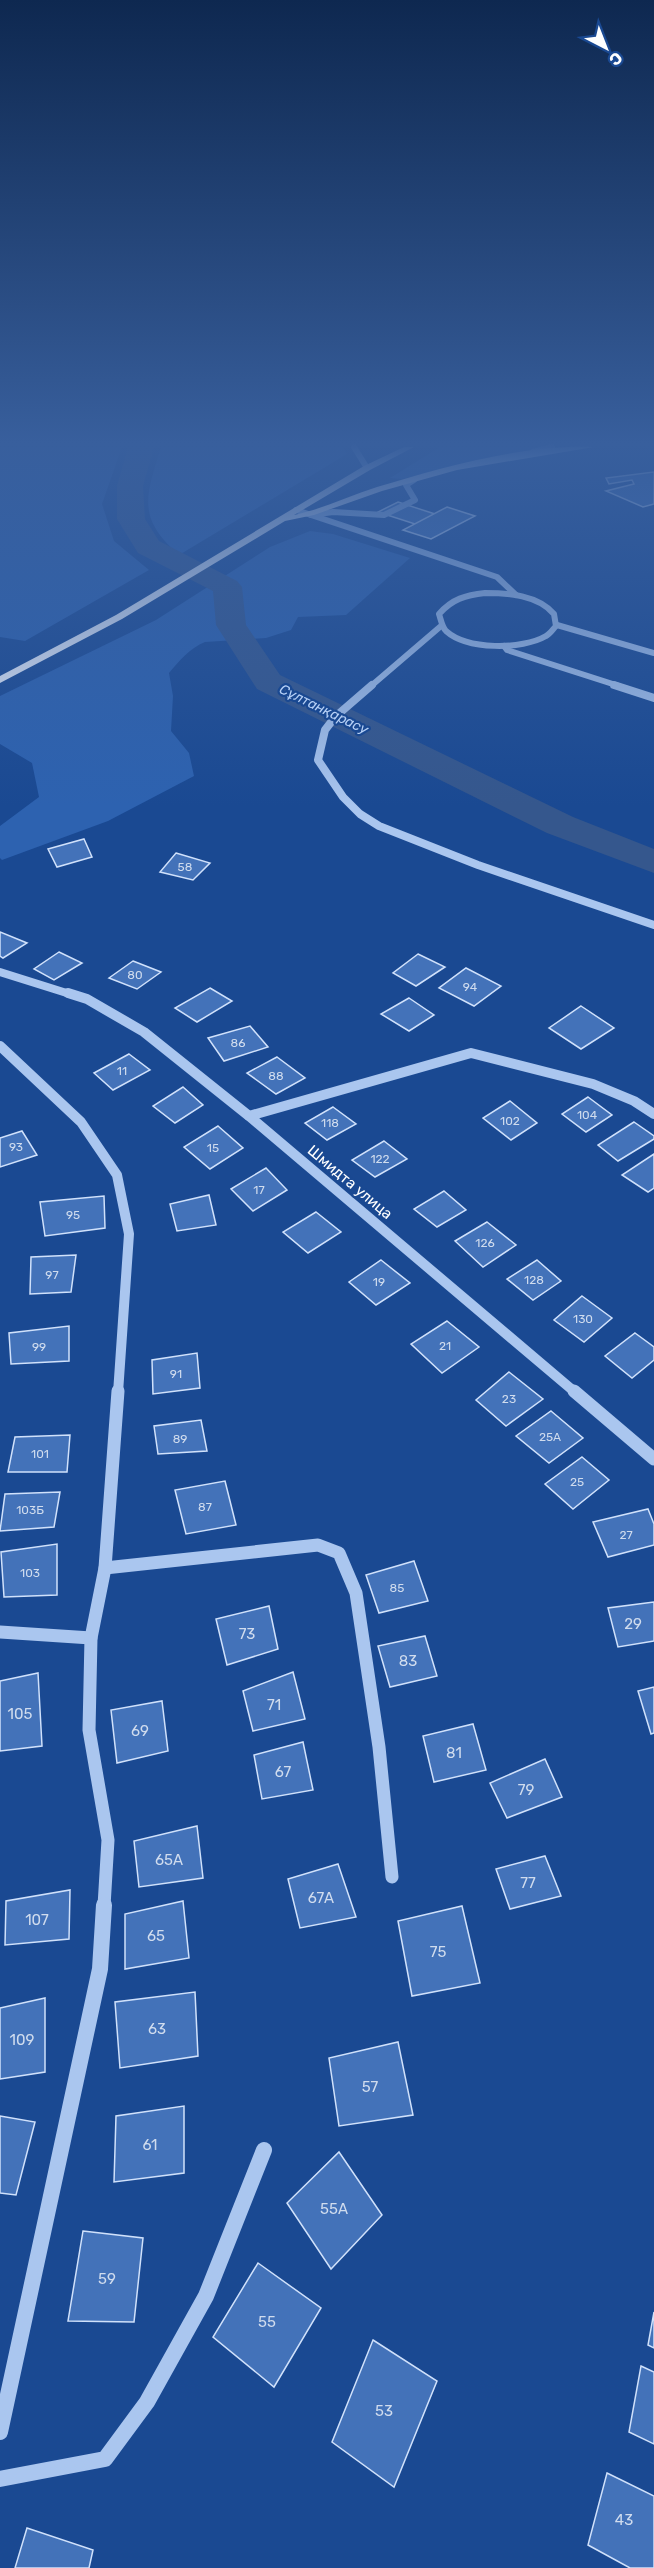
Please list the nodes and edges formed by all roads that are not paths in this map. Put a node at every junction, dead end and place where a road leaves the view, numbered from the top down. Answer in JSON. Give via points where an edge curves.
{"nodes":[{"id":1,"x":203,"y":567,"type":"edge"},
{"id":2,"x":470,"y":567,"type":"edge"},
{"id":3,"x":517,"y":595,"type":"junction"},
{"id":4,"x":557,"y":625,"type":"junction"},
{"id":5,"x":441,"y":626,"type":"junction"},
{"id":6,"x":504,"y":646,"type":"junction"},
{"id":7,"x":654,"y":653,"type":"edge"},
{"id":8,"x":0,"y":680,"type":"edge"},
{"id":9,"x":654,"y":698,"type":"edge"},
{"id":10,"x":654,"y":925,"type":"edge"},
{"id":11,"x":0,"y":972,"type":"edge"},
{"id":12,"x":0,"y":1046,"type":"edge"},
{"id":13,"x":654,"y":1114,"type":"edge"},
{"id":14,"x":249,"y":1116,"type":"junction"},
{"id":15,"x":654,"y":1459,"type":"edge"},
{"id":16,"x":105,"y":1568,"type":"junction"},
{"id":17,"x":0,"y":1632,"type":"edge"},
{"id":18,"x":91,"y":1638,"type":"junction"},
{"id":19,"x":392,"y":1876,"type":"dead end"},
{"id":20,"x":264,"y":2150,"type":"dead end"},
{"id":21,"x":0,"y":2432,"type":"edge"},
{"id":22,"x":0,"y":2479,"type":"edge"}],
"edges":[{"from":1,"to":8,"type":"main road"},
{"from":2,"to":3,"type":"street","via":[[497,578]]},
{"from":3,"to":4,"type":"street","via":[[548,607]]},
{"from":3,"to":5,"type":"street","via":[[491,593],[456,599],[439,614]]},
{"from":4,"to":6,"type":"street","via":[[540,640]]},
{"from":4,"to":7,"type":"street"},
{"from":5,"to":6,"type":"street","via":[[465,641]]},
{"from":5,"to":10,"type":"street","via":[[354,699],[324,730],[318,760],[343,797],[379,826],[478,865]]},
{"from":6,"to":9,"type":"street","via":[[533,660]]},
{"from":11,"to":14,"type":"street","name":"Шмидта улица","via":[[87,999],[144,1032]]},
{"from":12,"to":16,"type":"street","via":[[81,1122],[117,1175],[129,1234]]},
{"from":13,"to":14,"type":"street","via":[[593,1084],[471,1053]]},
{"from":14,"to":15,"type":"street","name":"Шмидта улица"},
{"from":16,"to":18,"type":"street"},
{"from":16,"to":19,"type":"street","via":[[318,1545],[339,1553],[356,1593],[380,1747]]},
{"from":17,"to":18,"type":"street"},
{"from":18,"to":21,"type":"street","via":[[89,1730],[108,1840],[100,1969]]},
{"from":20,"to":22,"type":"street","via":[[206,2296],[147,2402],[105,2458]]}]}
